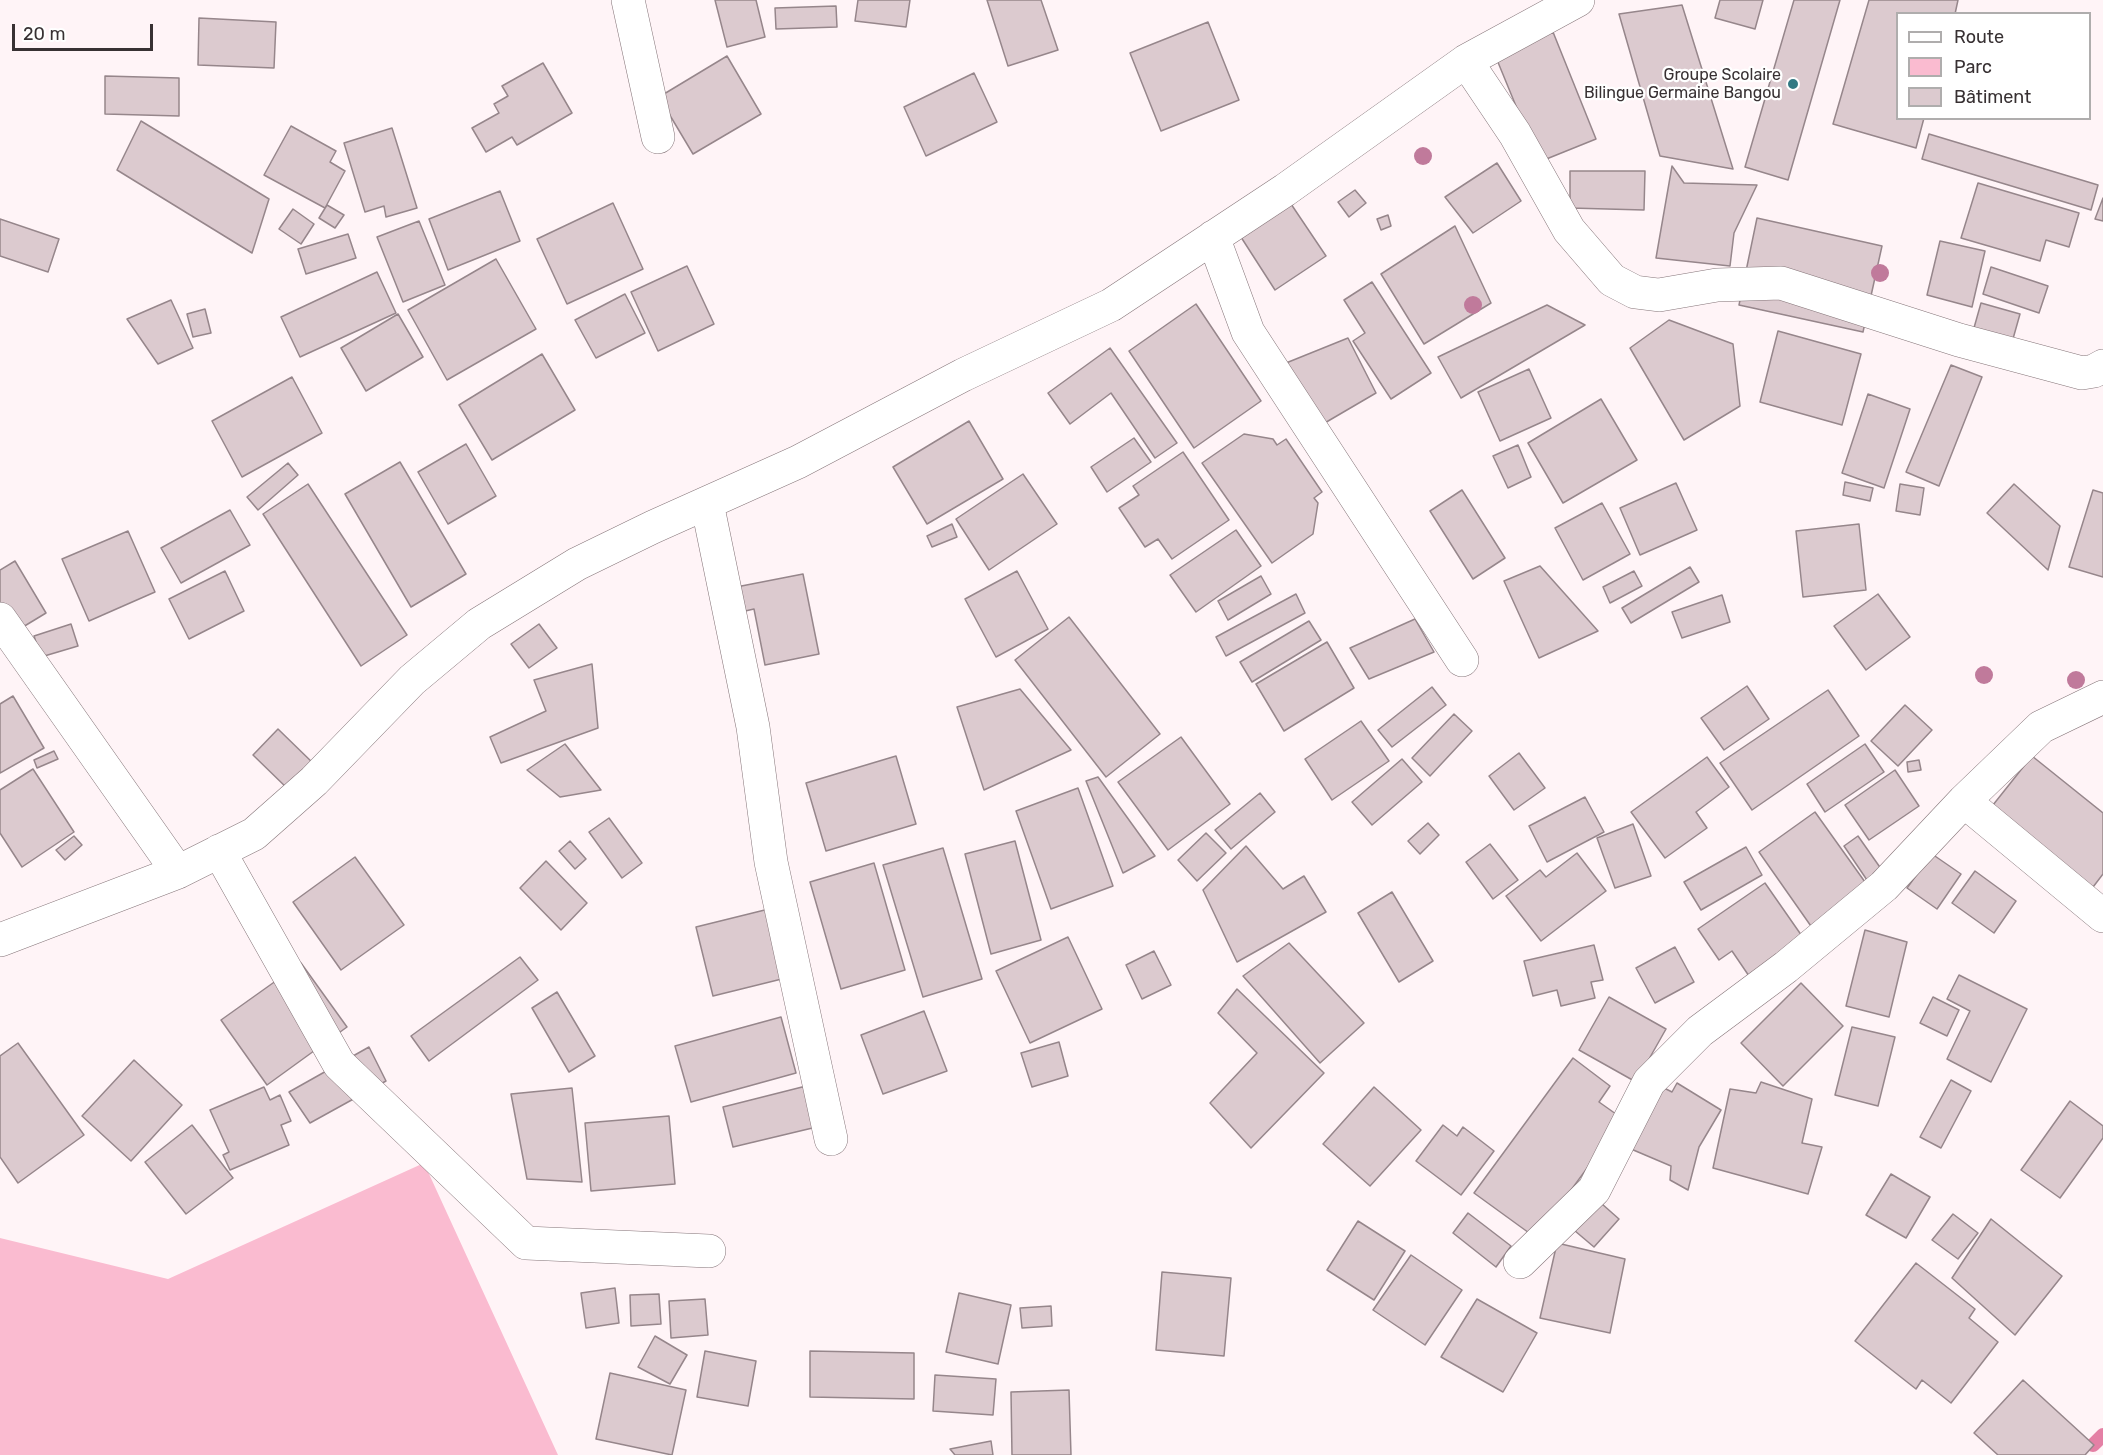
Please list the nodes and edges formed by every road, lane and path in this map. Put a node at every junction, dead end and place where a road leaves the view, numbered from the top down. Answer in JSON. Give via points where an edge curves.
{"nodes":[{"id":1,"x":628,"y":0,"type":"edge"},
{"id":2,"x":1578,"y":0,"type":"edge"},
{"id":3,"x":1466,"y":61,"type":"junction"},
{"id":4,"x":658,"y":137,"type":"dead end"},
{"id":5,"x":1213,"y":237,"type":"junction"},
{"id":6,"x":2103,"y":366,"type":"edge"},
{"id":7,"x":707,"y":503,"type":"junction"},
{"id":8,"x":0,"y":619,"type":"edge"},
{"id":9,"x":1462,"y":660,"type":"dead end"},
{"id":10,"x":2103,"y":697,"type":"edge"},
{"id":11,"x":1964,"y":801,"type":"junction"},
{"id":12,"x":219,"y":851,"type":"junction"},
{"id":13,"x":178,"y":872,"type":"junction"},
{"id":14,"x":2103,"y":916,"type":"edge"},
{"id":15,"x":0,"y":940,"type":"edge"},
{"id":16,"x":831,"y":1138,"type":"dead end"},
{"id":17,"x":708,"y":1251,"type":"dead end"},
{"id":18,"x":1520,"y":1262,"type":"dead end"}],
"edges":[{"from":1,"to":4,"type":"street"},
{"from":2,"to":3,"type":"street"},
{"from":3,"to":5,"type":"street"},
{"from":3,"to":6,"type":"street","via":[[1515,134],[1569,230],[1612,280],[1635,292],[1659,295],[1716,285],[1781,283],[1959,340],[2082,373]]},
{"from":5,"to":7,"type":"street","via":[[1111,305],[963,375],[798,462]]},
{"from":5,"to":9,"type":"street","via":[[1248,332]]},
{"from":7,"to":12,"type":"street","via":[[576,564],[479,624],[411,680],[314,781],[254,834]]},
{"from":7,"to":16,"type":"street","via":[[753,726],[771,862]]},
{"from":8,"to":13,"type":"street"},
{"from":10,"to":11,"type":"street","via":[[2042,727]]},
{"from":11,"to":14,"type":"street"},
{"from":11,"to":18,"type":"street","via":[[1884,886],[1700,1031],[1649,1082],[1594,1190]]},
{"from":12,"to":13,"type":"street"},
{"from":12,"to":17,"type":"street","via":[[339,1064],[526,1243]]},
{"from":13,"to":15,"type":"street"}]}
